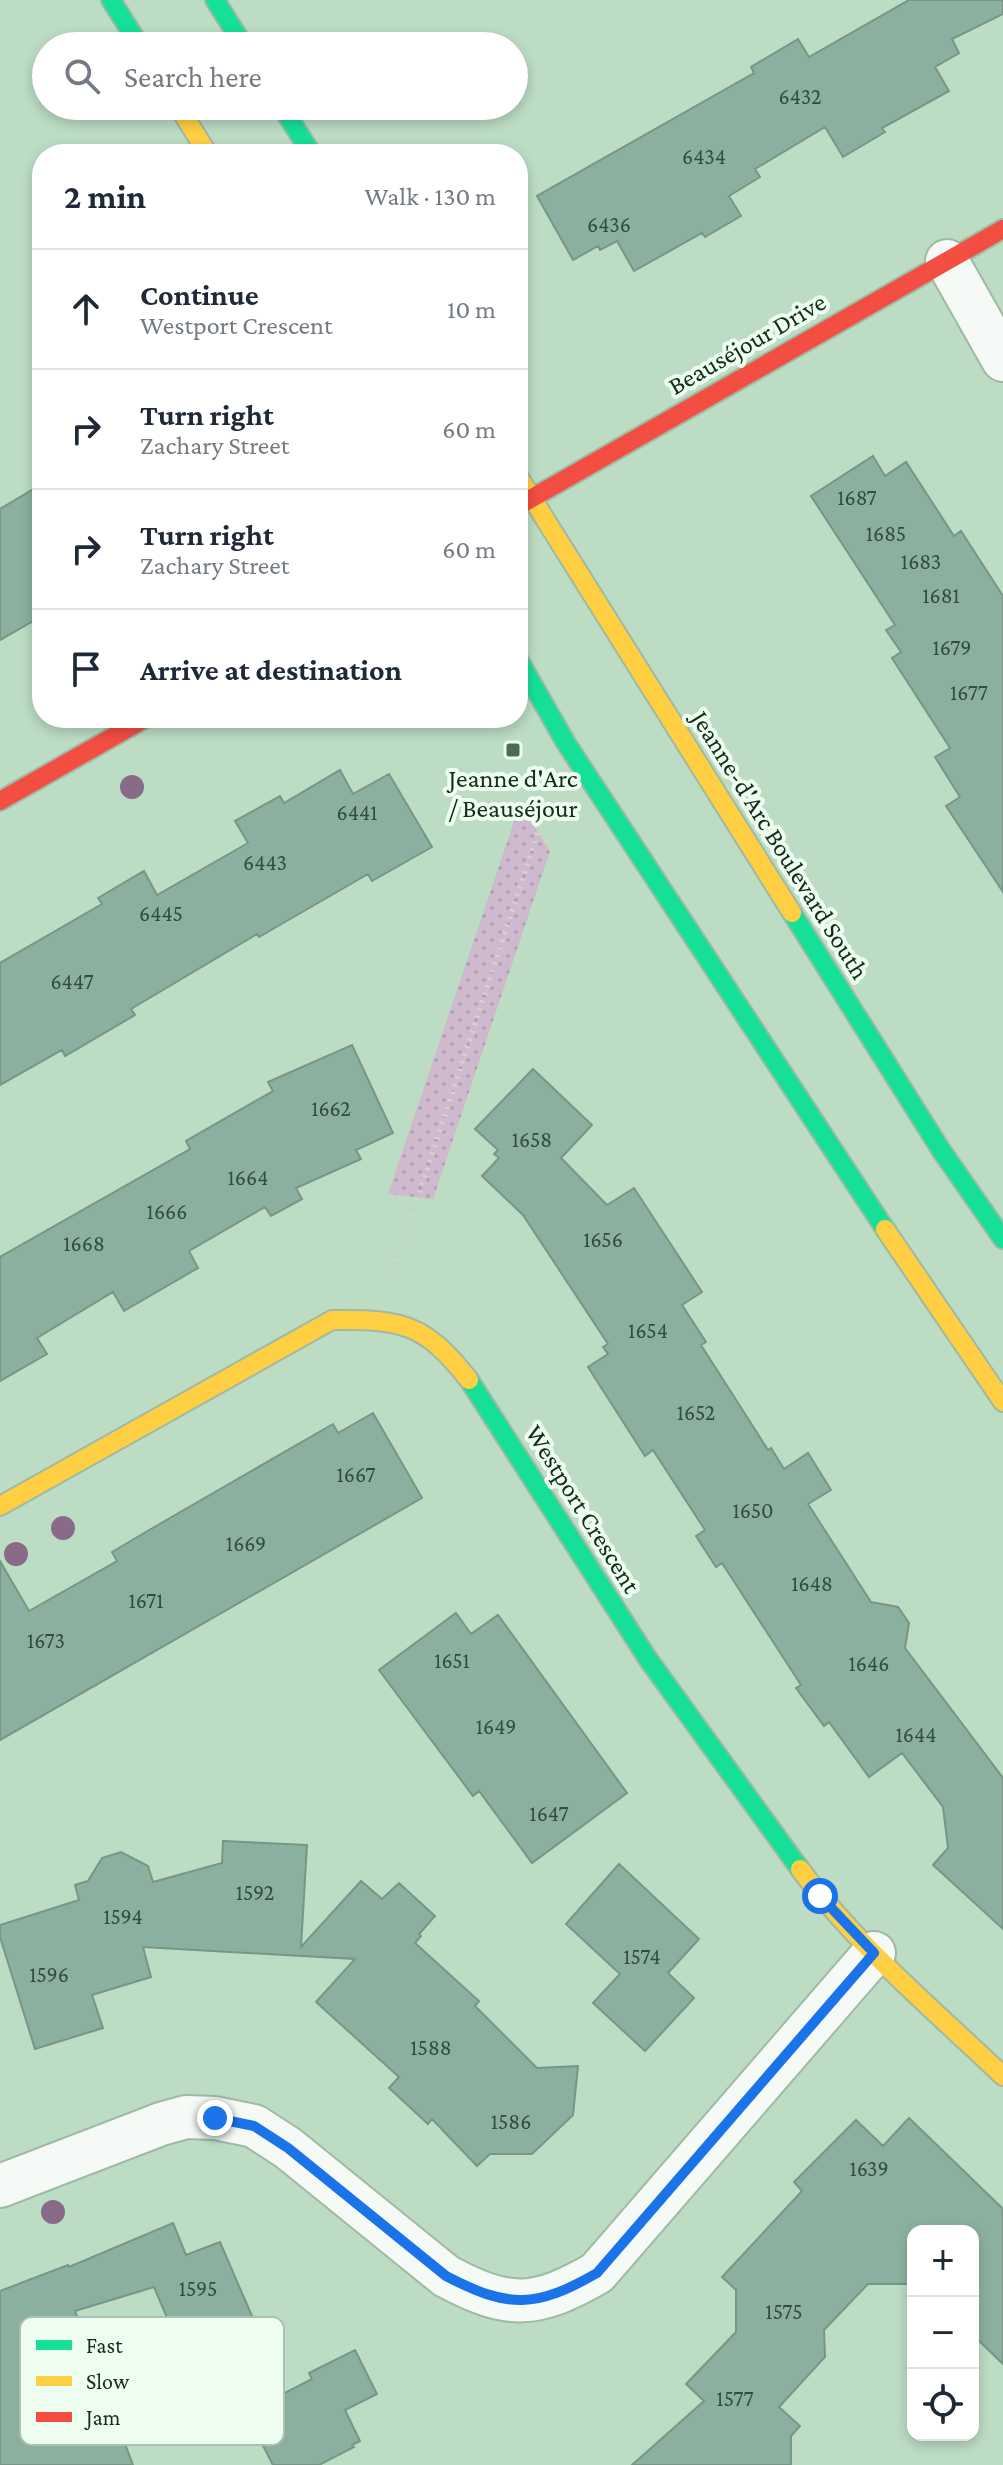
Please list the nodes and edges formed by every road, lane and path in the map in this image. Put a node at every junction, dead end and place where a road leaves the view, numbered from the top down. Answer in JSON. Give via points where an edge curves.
{"nodes":[{"id":1,"x":111,"y":0,"type":"edge"},
{"id":2,"x":215,"y":0,"type":"edge"},
{"id":3,"x":131,"y":32,"type":"edge"},
{"id":4,"x":235,"y":32,"type":"edge"},
{"id":5,"x":187,"y":120,"type":"edge"},
{"id":6,"x":290,"y":120,"type":"edge"},
{"id":7,"x":202,"y":144,"type":"edge"},
{"id":8,"x":306,"y":144,"type":"edge"},
{"id":9,"x":1003,"y":229,"type":"edge"},
{"id":10,"x":947,"y":261,"type":"junction"},
{"id":11,"x":1003,"y":360,"type":"edge"},
{"id":12,"x":528,"y":500,"type":"edge"},
{"id":13,"x":528,"y":507,"type":"edge"},
{"id":14,"x":528,"y":676,"type":"edge"},
{"id":15,"x":128,"y":728,"type":"edge"},
{"id":16,"x":0,"y":801,"type":"edge"},
{"id":17,"x":540,"y":826,"type":"dead end"},
{"id":18,"x":1003,"y":1239,"type":"edge"},
{"id":19,"x":379,"y":1319,"type":"junction"},
{"id":20,"x":1003,"y":1402,"type":"edge"},
{"id":21,"x":0,"y":1506,"type":"edge"},
{"id":22,"x":874,"y":1953,"type":"junction"},
{"id":23,"x":1003,"y":2076,"type":"edge"},
{"id":24,"x":0,"y":2186,"type":"edge"}],
"edges":[{"from":1,"to":3,"type":"street"},
{"from":2,"to":4,"type":"street"},
{"from":5,"to":7,"type":"street"},
{"from":6,"to":8,"type":"street"},
{"from":9,"to":10,"type":"street","name":"Beauséjour Drive"},
{"from":10,"to":11,"type":"street"},
{"from":10,"to":12,"type":"street","name":"Beauséjour Drive"},
{"from":13,"to":18,"type":"street","name":"Jeanne-d'Arc Boulevard South"},
{"from":14,"to":20,"type":"street","via":[[861,1195]]},
{"from":15,"to":16,"type":"street"},
{"from":17,"to":19,"type":"path"},
{"from":19,"to":21,"type":"street","name":"Westport Crescent","via":[[332,1320]]},
{"from":19,"to":22,"type":"street","name":"Westport Crescent","via":[[418,1329],[449,1354],[648,1659],[820,1896]]},
{"from":22,"to":23,"type":"street","name":"Westport Crescent"},
{"from":22,"to":24,"type":"street","via":[[597,2273],[564,2292],[533,2301],[498,2297],[446,2276],[254,2126],[186,2117]]}]}
